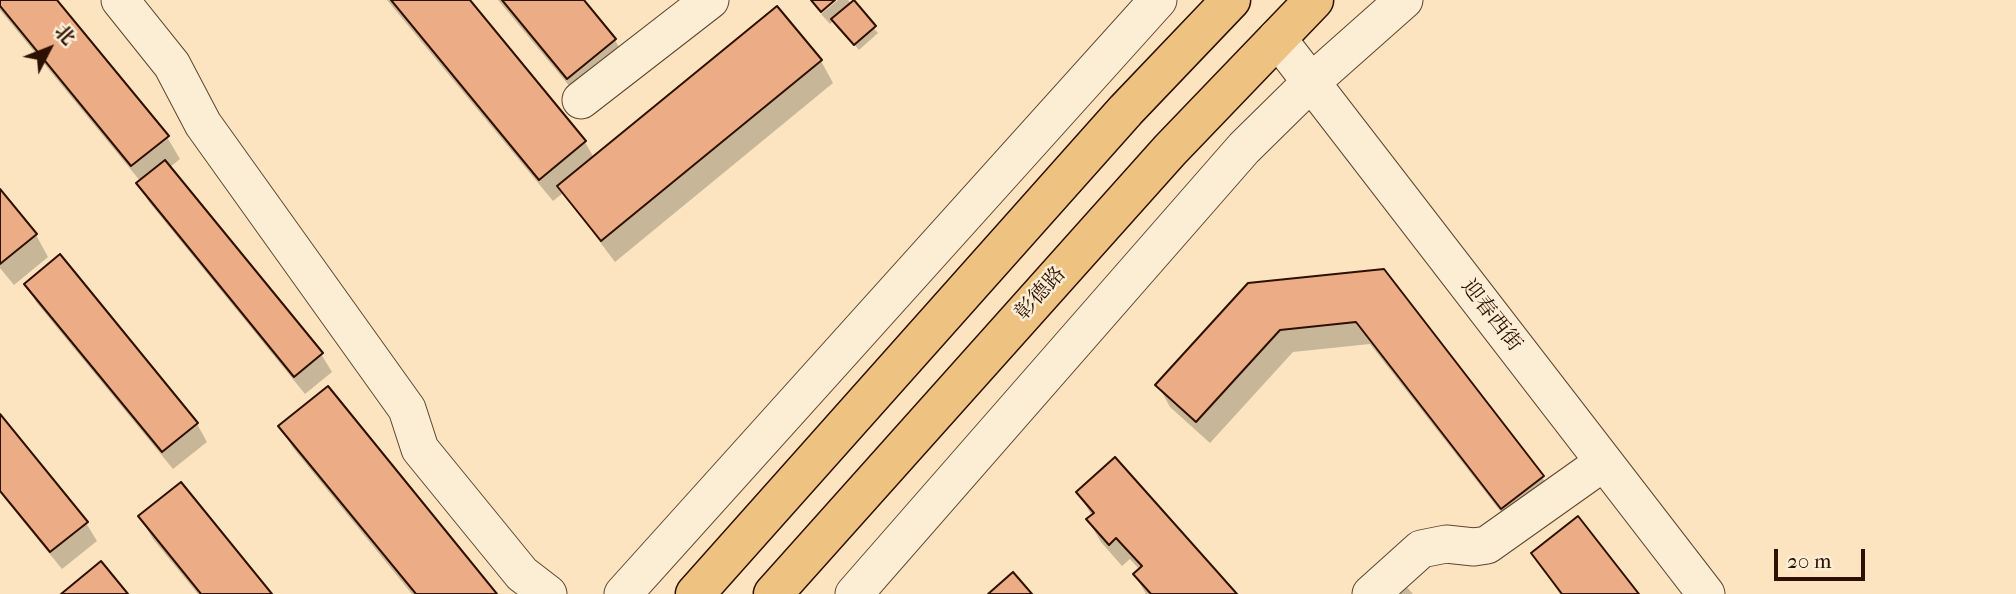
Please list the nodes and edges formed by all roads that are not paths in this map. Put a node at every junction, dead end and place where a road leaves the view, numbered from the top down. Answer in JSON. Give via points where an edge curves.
{"nodes":[{"id":1,"x":120,"y":0,"type":"edge"},
{"id":2,"x":710,"y":0,"type":"edge"},
{"id":3,"x":1158,"y":0,"type":"edge"},
{"id":4,"x":1231,"y":0,"type":"edge"},
{"id":5,"x":1314,"y":0,"type":"edge"},
{"id":6,"x":1404,"y":0,"type":"edge"},
{"id":7,"x":1277,"y":37,"type":"junction"},
{"id":8,"x":1311,"y":82,"type":"junction"},
{"id":9,"x":581,"y":100,"type":"dead end"},
{"id":10,"x":1604,"y":462,"type":"junction"},
{"id":11,"x":548,"y":594,"type":"edge"},
{"id":12,"x":623,"y":594,"type":"edge"},
{"id":13,"x":695,"y":594,"type":"edge"},
{"id":14,"x":773,"y":594,"type":"edge"},
{"id":15,"x":854,"y":594,"type":"edge"},
{"id":16,"x":1371,"y":594,"type":"edge"},
{"id":17,"x":1706,"y":594,"type":"edge"}],
"edges":[{"from":1,"to":11,"type":"street","via":[[172,65],[210,134],[407,409],[420,449],[522,574]]},
{"from":2,"to":9,"type":"street"},
{"from":3,"to":12,"type":"street"},
{"from":4,"to":13,"type":"main road","via":[[1126,110]]},
{"from":5,"to":7,"type":"main road","name":"彰德路"},
{"from":6,"to":8,"type":"street"},
{"from":7,"to":8,"type":"street","name":"迎春西街"},
{"from":7,"to":14,"type":"main road","name":"彰德路","via":[[1170,150]]},
{"from":8,"to":10,"type":"street","name":"迎春西街"},
{"from":8,"to":15,"type":"street","via":[[1244,148]]},
{"from":10,"to":16,"type":"street","via":[[1487,545],[1421,549]]},
{"from":10,"to":17,"type":"street","name":"迎春西街"}]}
